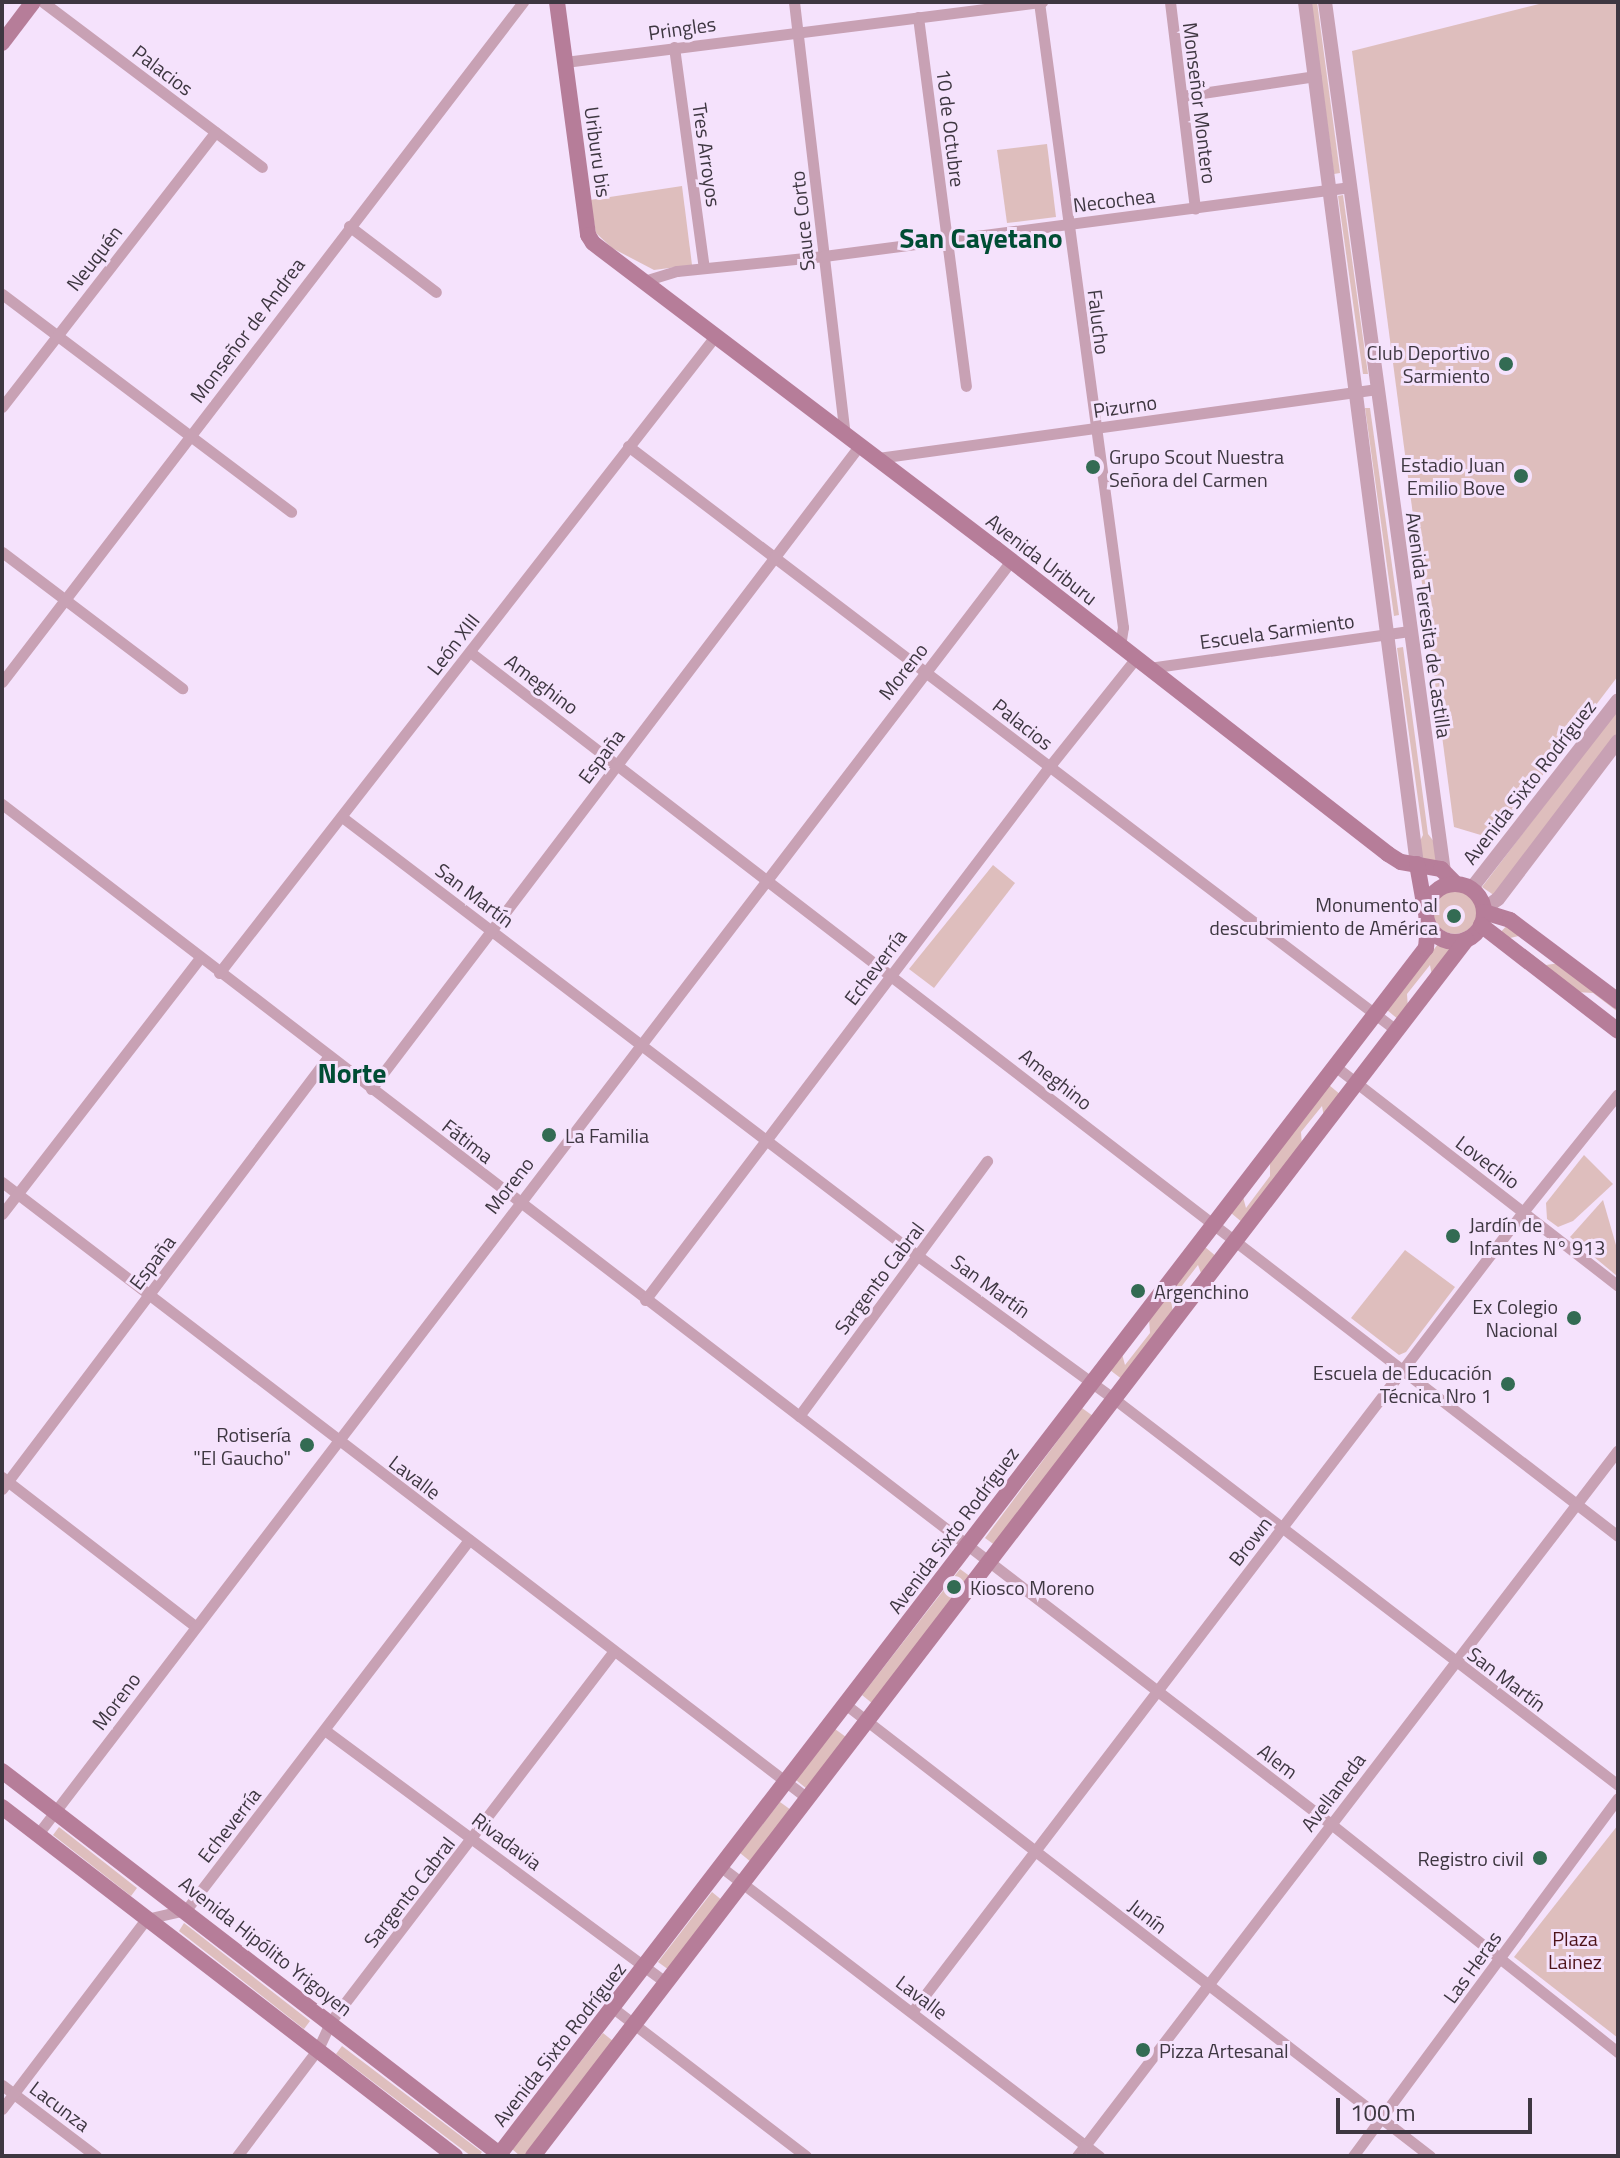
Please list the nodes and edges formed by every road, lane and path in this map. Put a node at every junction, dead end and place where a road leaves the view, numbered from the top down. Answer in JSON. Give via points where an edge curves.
{"nodes":[{"id":1,"x":33,"y":2,"type":"edge"},
{"id":2,"x":43,"y":2,"type":"edge"},
{"id":3,"x":523,"y":2,"type":"edge"},
{"id":4,"x":557,"y":2,"type":"edge"},
{"id":5,"x":794,"y":2,"type":"edge"},
{"id":6,"x":1040,"y":2,"type":"edge"},
{"id":7,"x":1170,"y":2,"type":"edge"},
{"id":8,"x":1305,"y":2,"type":"edge"},
{"id":9,"x":1325,"y":2,"type":"edge"},
{"id":10,"x":918,"y":17,"type":"junction"},
{"id":11,"x":799,"y":30,"type":"junction"},
{"id":12,"x":2,"y":43,"type":"edge"},
{"id":13,"x":674,"y":47,"type":"junction"},
{"id":14,"x":565,"y":62,"type":"junction"},
{"id":15,"x":1316,"y":76,"type":"junction"},
{"id":16,"x":1182,"y":96,"type":"junction"},
{"id":17,"x":215,"y":132,"type":"junction"},
{"id":18,"x":262,"y":167,"type":"dead end"},
{"id":19,"x":1351,"y":187,"type":"junction"},
{"id":20,"x":1329,"y":192,"type":"junction"},
{"id":21,"x":1195,"y":208,"type":"junction"},
{"id":22,"x":1068,"y":224,"type":"junction"},
{"id":23,"x":349,"y":226,"type":"junction"},
{"id":24,"x":947,"y":238,"type":"junction"},
{"id":25,"x":824,"y":256,"type":"junction"},
{"id":26,"x":704,"y":268,"type":"junction"},
{"id":27,"x":644,"y":281,"type":"junction"},
{"id":28,"x":436,"y":292,"type":"dead end"},
{"id":29,"x":2,"y":294,"type":"edge"},
{"id":30,"x":716,"y":335,"type":"junction"},
{"id":31,"x":56,"y":336,"type":"junction"},
{"id":32,"x":966,"y":386,"type":"dead end"},
{"id":33,"x":1377,"y":389,"type":"junction"},
{"id":34,"x":1356,"y":392,"type":"junction"},
{"id":35,"x":2,"y":407,"type":"edge"},
{"id":36,"x":1094,"y":428,"type":"junction"},
{"id":37,"x":190,"y":436,"type":"junction"},
{"id":38,"x":852,"y":440,"type":"junction"},
{"id":39,"x":628,"y":446,"type":"junction"},
{"id":40,"x":878,"y":458,"type":"junction"},
{"id":41,"x":291,"y":512,"type":"dead end"},
{"id":42,"x":2,"y":552,"type":"edge"},
{"id":43,"x":775,"y":557,"type":"junction"},
{"id":44,"x":1011,"y":561,"type":"junction"},
{"id":45,"x":64,"y":600,"type":"junction"},
{"id":46,"x":1409,"y":631,"type":"junction"},
{"id":47,"x":1388,"y":633,"type":"junction"},
{"id":48,"x":1120,"y":646,"type":"junction"},
{"id":49,"x":470,"y":652,"type":"junction"},
{"id":50,"x":1143,"y":663,"type":"junction"},
{"id":51,"x":926,"y":671,"type":"junction"},
{"id":52,"x":2,"y":682,"type":"edge"},
{"id":53,"x":182,"y":688,"type":"dead end"},
{"id":54,"x":1618,"y":700,"type":"edge"},
{"id":55,"x":1618,"y":741,"type":"edge"},
{"id":56,"x":617,"y":765,"type":"junction"},
{"id":57,"x":1049,"y":767,"type":"junction"},
{"id":58,"x":2,"y":804,"type":"edge"},
{"id":59,"x":342,"y":817,"type":"junction"},
{"id":60,"x":1417,"y":864,"type":"junction"},
{"id":61,"x":766,"y":880,"type":"junction"},
{"id":62,"x":1457,"y":882,"type":"junction"},
{"id":63,"x":1483,"y":916,"type":"junction"},
{"id":64,"x":1427,"y":921,"type":"junction"},
{"id":65,"x":491,"y":930,"type":"junction"},
{"id":66,"x":1466,"y":940,"type":"junction"},
{"id":67,"x":200,"y":958,"type":"junction"},
{"id":68,"x":219,"y":973,"type":"junction"},
{"id":69,"x":892,"y":974,"type":"junction"},
{"id":70,"x":1618,"y":1001,"type":"edge"},
{"id":71,"x":1376,"y":1014,"type":"junction"},
{"id":72,"x":1396,"y":1030,"type":"junction"},
{"id":73,"x":1618,"y":1031,"type":"edge"},
{"id":74,"x":641,"y":1045,"type":"junction"},
{"id":75,"x":329,"y":1056,"type":"junction"},
{"id":76,"x":1336,"y":1067,"type":"junction"},
{"id":77,"x":1356,"y":1085,"type":"junction"},
{"id":78,"x":371,"y":1089,"type":"junction"},
{"id":79,"x":1618,"y":1094,"type":"edge"},
{"id":80,"x":768,"y":1141,"type":"junction"},
{"id":81,"x":987,"y":1161,"type":"dead end"},
{"id":82,"x":2,"y":1182,"type":"edge"},
{"id":83,"x":18,"y":1194,"type":"junction"},
{"id":84,"x":518,"y":1203,"type":"junction"},
{"id":85,"x":1523,"y":1212,"type":"junction"},
{"id":86,"x":2,"y":1214,"type":"edge"},
{"id":87,"x":1214,"y":1224,"type":"junction"},
{"id":88,"x":1235,"y":1241,"type":"junction"},
{"id":89,"x":918,"y":1256,"type":"junction"},
{"id":90,"x":1618,"y":1286,"type":"edge"},
{"id":91,"x":150,"y":1295,"type":"junction"},
{"id":92,"x":645,"y":1300,"type":"junction"},
{"id":93,"x":1402,"y":1373,"type":"junction"},
{"id":94,"x":1091,"y":1382,"type":"junction"},
{"id":95,"x":1113,"y":1398,"type":"junction"},
{"id":96,"x":799,"y":1416,"type":"junction"},
{"id":97,"x":336,"y":1440,"type":"junction"},
{"id":98,"x":1618,"y":1450,"type":"edge"},
{"id":99,"x":4,"y":1483,"type":"edge"},
{"id":100,"x":1576,"y":1505,"type":"junction"},
{"id":101,"x":1282,"y":1530,"type":"junction"},
{"id":102,"x":1618,"y":1536,"type":"edge"},
{"id":103,"x":469,"y":1540,"type":"junction"},
{"id":104,"x":966,"y":1545,"type":"junction"},
{"id":105,"x":989,"y":1562,"type":"junction"},
{"id":106,"x":195,"y":1626,"type":"junction"},
{"id":107,"x":613,"y":1652,"type":"junction"},
{"id":108,"x":1455,"y":1662,"type":"junction"},
{"id":109,"x":1157,"y":1691,"type":"junction"},
{"id":110,"x":845,"y":1704,"type":"junction"},
{"id":111,"x":867,"y":1719,"type":"junction"},
{"id":112,"x":326,"y":1731,"type":"junction"},
{"id":113,"x":2,"y":1771,"type":"edge"},
{"id":114,"x":784,"y":1783,"type":"junction"},
{"id":115,"x":1618,"y":1785,"type":"edge"},
{"id":116,"x":807,"y":1798,"type":"junction"},
{"id":117,"x":1618,"y":1798,"type":"edge"},
{"id":118,"x":2,"y":1807,"type":"edge"},
{"id":119,"x":56,"y":1811,"type":"junction"},
{"id":120,"x":1331,"y":1824,"type":"junction"},
{"id":121,"x":38,"y":1834,"type":"junction"},
{"id":122,"x":474,"y":1838,"type":"junction"},
{"id":123,"x":1036,"y":1849,"type":"junction"},
{"id":124,"x":721,"y":1867,"type":"junction"},
{"id":125,"x":741,"y":1883,"type":"junction"},
{"id":126,"x":186,"y":1910,"type":"junction"},
{"id":127,"x":146,"y":1919,"type":"junction"},
{"id":128,"x":1499,"y":1960,"type":"junction"},
{"id":129,"x":644,"y":1967,"type":"junction"},
{"id":130,"x":665,"y":1982,"type":"junction"},
{"id":131,"x":1207,"y":1985,"type":"junction"},
{"id":132,"x":613,"y":2008,"type":"junction"},
{"id":133,"x":912,"y":2012,"type":"junction"},
{"id":134,"x":331,"y":2021,"type":"junction"},
{"id":135,"x":635,"y":2023,"type":"junction"},
{"id":136,"x":318,"y":2049,"type":"junction"},
{"id":137,"x":1618,"y":2052,"type":"edge"},
{"id":138,"x":2,"y":2085,"type":"edge"},
{"id":139,"x":14,"y":2094,"type":"junction"},
{"id":140,"x":2,"y":2109,"type":"edge"},
{"id":141,"x":1382,"y":2119,"type":"junction"},
{"id":142,"x":1085,"y":2145,"type":"junction"},
{"id":143,"x":500,"y":2155,"type":"edge"},
{"id":144,"x":96,"y":2156,"type":"edge"},
{"id":145,"x":237,"y":2156,"type":"edge"},
{"id":146,"x":455,"y":2156,"type":"edge"},
{"id":147,"x":533,"y":2156,"type":"edge"},
{"id":148,"x":806,"y":2156,"type":"edge"},
{"id":149,"x":1077,"y":2156,"type":"edge"},
{"id":150,"x":1099,"y":2156,"type":"edge"},
{"id":151,"x":1353,"y":2156,"type":"edge"},
{"id":152,"x":1430,"y":2156,"type":"edge"}],
"edges":[{"from":1,"to":12,"type":"main road"},
{"from":2,"to":17,"type":"street","name":"Palacios"},
{"from":3,"to":23,"type":"street","name":"Monseñor de Andrea"},
{"from":4,"to":14,"type":"main road","name":"Uriburu bis"},
{"from":5,"to":11,"type":"street","name":"Sauce Corto"},
{"from":6,"to":10,"type":"street","name":"Pringles"},
{"from":6,"to":22,"type":"street","name":"Falucho"},
{"from":7,"to":16,"type":"street","name":"Monseñor Montero"},
{"from":8,"to":15,"type":"street","name":"Avenida Teresita de Castilla"},
{"from":9,"to":19,"type":"street","name":"Avenida Teresita de Castilla"},
{"from":10,"to":11,"type":"street","name":"Pringles"},
{"from":10,"to":24,"type":"street","name":"10 de Octubre"},
{"from":11,"to":13,"type":"street","name":"Pringles"},
{"from":11,"to":25,"type":"street","name":"Sauce Corto"},
{"from":13,"to":14,"type":"street","name":"Pringles"},
{"from":13,"to":26,"type":"street","name":"Tres Arroyos"},
{"from":14,"to":27,"type":"main road","name":"Uriburu bis","via":[[588,235]]},
{"from":15,"to":16,"type":"street"},
{"from":15,"to":20,"type":"street","name":"Avenida Teresita de Castilla"},
{"from":16,"to":21,"type":"street","name":"Monseñor Montero"},
{"from":17,"to":18,"type":"street","name":"Palacios"},
{"from":17,"to":31,"type":"street","name":"Neuquén"},
{"from":19,"to":20,"type":"street","name":"Necochea"},
{"from":19,"to":33,"type":"street","name":"Avenida Teresita de Castilla"},
{"from":20,"to":21,"type":"street","name":"Necochea"},
{"from":20,"to":34,"type":"street","name":"Avenida Teresita de Castilla"},
{"from":21,"to":22,"type":"street","name":"Necochea"},
{"from":22,"to":24,"type":"street","name":"Necochea"},
{"from":22,"to":36,"type":"street","name":"Falucho"},
{"from":23,"to":28,"type":"street"},
{"from":23,"to":37,"type":"street","name":"Monseñor de Andrea"},
{"from":24,"to":25,"type":"street","name":"Necochea"},
{"from":24,"to":32,"type":"street","name":"10 de Octubre"},
{"from":25,"to":26,"type":"street","name":"Necochea"},
{"from":25,"to":38,"type":"street","name":"Sauce Corto"},
{"from":26,"to":27,"type":"street","name":"Necochea"},
{"from":27,"to":30,"type":"main road","name":"Avenida Uriburu"},
{"from":29,"to":31,"type":"street"},
{"from":30,"to":38,"type":"main road","name":"Avenida Uriburu"},
{"from":30,"to":39,"type":"street","name":"León XIII"},
{"from":31,"to":35,"type":"street","name":"Neuquén"},
{"from":31,"to":37,"type":"street"},
{"from":33,"to":34,"type":"street","name":"Pizurno"},
{"from":33,"to":46,"type":"street","name":"Avenida Teresita de Castilla"},
{"from":34,"to":36,"type":"street","name":"Pizurno"},
{"from":34,"to":47,"type":"street","name":"Avenida Teresita de Castilla"},
{"from":36,"to":40,"type":"street","name":"Pizurno"},
{"from":36,"to":48,"type":"street","name":"Falucho","via":[[1123,627]]},
{"from":37,"to":41,"type":"street"},
{"from":37,"to":45,"type":"street","name":"Monseñor de Andrea"},
{"from":38,"to":40,"type":"main road","name":"Avenida Uriburu"},
{"from":38,"to":43,"type":"street","name":"España"},
{"from":39,"to":43,"type":"street","name":"Palacios"},
{"from":39,"to":49,"type":"street","name":"León XIII"},
{"from":40,"to":44,"type":"main road","name":"Avenida Uriburu"},
{"from":42,"to":45,"type":"street"},
{"from":43,"to":51,"type":"street","name":"Palacios"},
{"from":43,"to":56,"type":"street","name":"España"},
{"from":44,"to":48,"type":"main road","name":"Avenida Uriburu"},
{"from":44,"to":51,"type":"street","name":"Moreno"},
{"from":45,"to":52,"type":"street","name":"Monseñor de Andrea"},
{"from":45,"to":53,"type":"street"},
{"from":46,"to":47,"type":"street","name":"Escuela Sarmiento"},
{"from":46,"to":62,"type":"street","name":"Avenida Teresita de Castilla"},
{"from":47,"to":50,"type":"street","name":"Escuela Sarmiento"},
{"from":47,"to":60,"type":"street","name":"Avenida Teresita de Castilla"},
{"from":48,"to":50,"type":"main road","name":"Avenida Uriburu"},
{"from":49,"to":56,"type":"street","name":"Ameghino"},
{"from":49,"to":59,"type":"street","name":"León XIII"},
{"from":50,"to":57,"type":"street","name":"Echeverría"},
{"from":50,"to":60,"type":"main road","name":"Avenida Uriburu","via":[[1388,854]]},
{"from":51,"to":57,"type":"street","name":"Palacios"},
{"from":51,"to":61,"type":"street","name":"Moreno"},
{"from":54,"to":62,"type":"street","name":"Avenida Sixto Rodríguez"},
{"from":55,"to":63,"type":"street"},
{"from":56,"to":61,"type":"street","name":"Ameghino"},
{"from":56,"to":65,"type":"street","name":"España"},
{"from":57,"to":69,"type":"street","name":"Echeverría"},
{"from":57,"to":71,"type":"street","name":"Palacios"},
{"from":58,"to":67,"type":"street","name":"Fátima"},
{"from":59,"to":65,"type":"street","name":"San Martín"},
{"from":59,"to":68,"type":"street","name":"León XIII"},
{"from":60,"to":62,"type":"main road"},
{"from":60,"to":64,"type":"main road","name":"Avenida Teresita de Castilla"},
{"from":61,"to":69,"type":"street","name":"Ameghino"},
{"from":61,"to":74,"type":"street","name":"Moreno"},
{"from":62,"to":63,"type":"main road"},
{"from":62,"to":64,"type":"main road","via":[[1434,894]]},
{"from":63,"to":66,"type":"main road"},
{"from":63,"to":70,"type":"main road","via":[[1510,920]]},
{"from":63,"to":73,"type":"main road"},
{"from":64,"to":66,"type":"main road","via":[[1439,938]]},
{"from":64,"to":71,"type":"main road","name":"Avenida Sixto Rodríguez","via":[[1426,948]]},
{"from":65,"to":74,"type":"street","name":"San Martín"},
{"from":65,"to":78,"type":"street","name":"España"},
{"from":66,"to":72,"type":"main road"},
{"from":67,"to":68,"type":"street","name":"Fátima"},
{"from":67,"to":83,"type":"street"},
{"from":68,"to":75,"type":"street","name":"Fátima"},
{"from":69,"to":80,"type":"street","name":"Echeverría"},
{"from":69,"to":87,"type":"street","name":"Ameghino"},
{"from":71,"to":72,"type":"street","name":"Palacios"},
{"from":71,"to":76,"type":"main road","name":"Avenida Sixto Rodríguez"},
{"from":72,"to":77,"type":"main road"},
{"from":74,"to":80,"type":"street","name":"San Martín"},
{"from":74,"to":84,"type":"street","name":"Moreno"},
{"from":75,"to":78,"type":"street","name":"Fátima"},
{"from":75,"to":91,"type":"street","name":"España"},
{"from":76,"to":77,"type":"street","name":"Lovechio"},
{"from":76,"to":87,"type":"main road","name":"Avenida Sixto Rodríguez"},
{"from":77,"to":85,"type":"street","name":"Lovechio"},
{"from":77,"to":88,"type":"main road"},
{"from":78,"to":84,"type":"street","name":"Fátima"},
{"from":79,"to":85,"type":"street","name":"Brown"},
{"from":80,"to":89,"type":"street","name":"San Martín"},
{"from":80,"to":92,"type":"street","name":"Echeverría"},
{"from":81,"to":89,"type":"street","name":"Sargento Cabral"},
{"from":82,"to":83,"type":"street","name":"Lavalle"},
{"from":83,"to":86,"type":"street"},
{"from":83,"to":91,"type":"street","name":"Lavalle"},
{"from":84,"to":92,"type":"street","name":"Fátima"},
{"from":84,"to":97,"type":"street","name":"Moreno"},
{"from":85,"to":90,"type":"street","name":"Lovechio"},
{"from":85,"to":93,"type":"street","name":"Brown"},
{"from":87,"to":88,"type":"street","name":"Ameghino"},
{"from":87,"to":94,"type":"main road","name":"Avenida Sixto Rodríguez"},
{"from":88,"to":93,"type":"street","name":"Ameghino"},
{"from":88,"to":95,"type":"main road"},
{"from":89,"to":94,"type":"street","name":"San Martín"},
{"from":89,"to":96,"type":"street","name":"Sargento Cabral"},
{"from":91,"to":97,"type":"street","name":"Lavalle"},
{"from":91,"to":99,"type":"street","name":"España"},
{"from":92,"to":96,"type":"street","name":"Fátima"},
{"from":93,"to":100,"type":"street","name":"Ameghino"},
{"from":93,"to":101,"type":"street","name":"Brown"},
{"from":94,"to":95,"type":"street","name":"San Martín"},
{"from":94,"to":104,"type":"main road","name":"Avenida Sixto Rodríguez"},
{"from":95,"to":101,"type":"street","name":"San Martín"},
{"from":95,"to":105,"type":"main road"},
{"from":96,"to":104,"type":"street","name":"Fátima"},
{"from":97,"to":103,"type":"street","name":"Lavalle"},
{"from":97,"to":106,"type":"street","name":"Moreno"},
{"from":98,"to":100,"type":"street","name":"Avellaneda"},
{"from":99,"to":106,"type":"street"},
{"from":100,"to":102,"type":"street","name":"Ameghino"},
{"from":100,"to":108,"type":"street","name":"Avellaneda"},
{"from":101,"to":108,"type":"street","name":"San Martín"},
{"from":101,"to":109,"type":"street","name":"Brown"},
{"from":103,"to":107,"type":"street","name":"Lavalle"},
{"from":103,"to":112,"type":"street","name":"Echeverría"},
{"from":104,"to":105,"type":"street","name":"Fátima"},
{"from":104,"to":110,"type":"main road","name":"Avenida Sixto Rodríguez"},
{"from":105,"to":109,"type":"street","name":"Alem"},
{"from":105,"to":111,"type":"main road"},
{"from":106,"to":119,"type":"street","name":"Moreno"},
{"from":107,"to":114,"type":"street","name":"Lavalle"},
{"from":107,"to":122,"type":"street","name":"Sargento Cabral"},
{"from":108,"to":115,"type":"street","name":"San Martín"},
{"from":108,"to":120,"type":"street","name":"Avellaneda"},
{"from":109,"to":120,"type":"street","name":"Alem"},
{"from":109,"to":123,"type":"street","name":"Brown"},
{"from":110,"to":111,"type":"street","name":"Junín"},
{"from":110,"to":114,"type":"main road","name":"Avenida Sixto Rodríguez"},
{"from":111,"to":116,"type":"main road"},
{"from":111,"to":123,"type":"street","name":"Junín"},
{"from":112,"to":122,"type":"street","name":"Rivadavia"},
{"from":112,"to":126,"type":"street","name":"Echeverría"},
{"from":113,"to":119,"type":"main road","name":"Avenida Hipólito Yrigoyen"},
{"from":114,"to":116,"type":"street","name":"Lavalle"},
{"from":114,"to":124,"type":"main road","name":"Avenida Sixto Rodríguez"},
{"from":116,"to":125,"type":"main road"},
{"from":117,"to":128,"type":"street","name":"Las Heras"},
{"from":118,"to":121,"type":"main road"},
{"from":119,"to":121,"type":"street","name":"Moreno"},
{"from":119,"to":126,"type":"main road","name":"Avenida Hipólito Yrigoyen"},
{"from":120,"to":128,"type":"street","name":"Alem"},
{"from":120,"to":131,"type":"street","name":"Avellaneda"},
{"from":121,"to":127,"type":"main road"},
{"from":122,"to":129,"type":"street","name":"Rivadavia"},
{"from":122,"to":134,"type":"street","name":"Sargento Cabral"},
{"from":123,"to":131,"type":"street","name":"Junín"},
{"from":123,"to":133,"type":"street","name":"Brown"},
{"from":124,"to":125,"type":"street","name":"Lavalle"},
{"from":124,"to":129,"type":"main road","name":"Avenida Sixto Rodríguez"},
{"from":125,"to":130,"type":"main road"},
{"from":125,"to":133,"type":"street","name":"Lavalle"},
{"from":126,"to":127,"type":"street"},
{"from":126,"to":134,"type":"main road","name":"Avenida Hipólito Yrigoyen"},
{"from":127,"to":136,"type":"main road"},
{"from":127,"to":139,"type":"street"},
{"from":128,"to":137,"type":"street","name":"Alem"},
{"from":128,"to":141,"type":"street","name":"Las Heras"},
{"from":129,"to":130,"type":"street","name":"Rivadavia"},
{"from":129,"to":132,"type":"main road","name":"Avenida Sixto Rodríguez"},
{"from":130,"to":135,"type":"main road"},
{"from":131,"to":141,"type":"street","name":"Junín"},
{"from":131,"to":142,"type":"street","name":"Avellaneda"},
{"from":132,"to":135,"type":"street"},
{"from":132,"to":143,"type":"main road","name":"Avenida Sixto Rodríguez"},
{"from":133,"to":142,"type":"street","name":"Lavalle"},
{"from":134,"to":136,"type":"street","name":"Sargento Cabral"},
{"from":134,"to":143,"type":"main road","name":"Avenida Hipólito Yrigoyen"},
{"from":135,"to":147,"type":"main road"},
{"from":135,"to":148,"type":"street"},
{"from":136,"to":145,"type":"street","name":"Sargento Cabral"},
{"from":136,"to":146,"type":"main road"},
{"from":138,"to":139,"type":"street","name":"Lacunza"},
{"from":139,"to":140,"type":"street"},
{"from":139,"to":144,"type":"street","name":"Lacunza"},
{"from":141,"to":151,"type":"street","name":"Las Heras"},
{"from":141,"to":152,"type":"street","name":"Junín"},
{"from":142,"to":149,"type":"street","name":"Avellaneda"},
{"from":142,"to":150,"type":"street","name":"Lavalle"}]}
